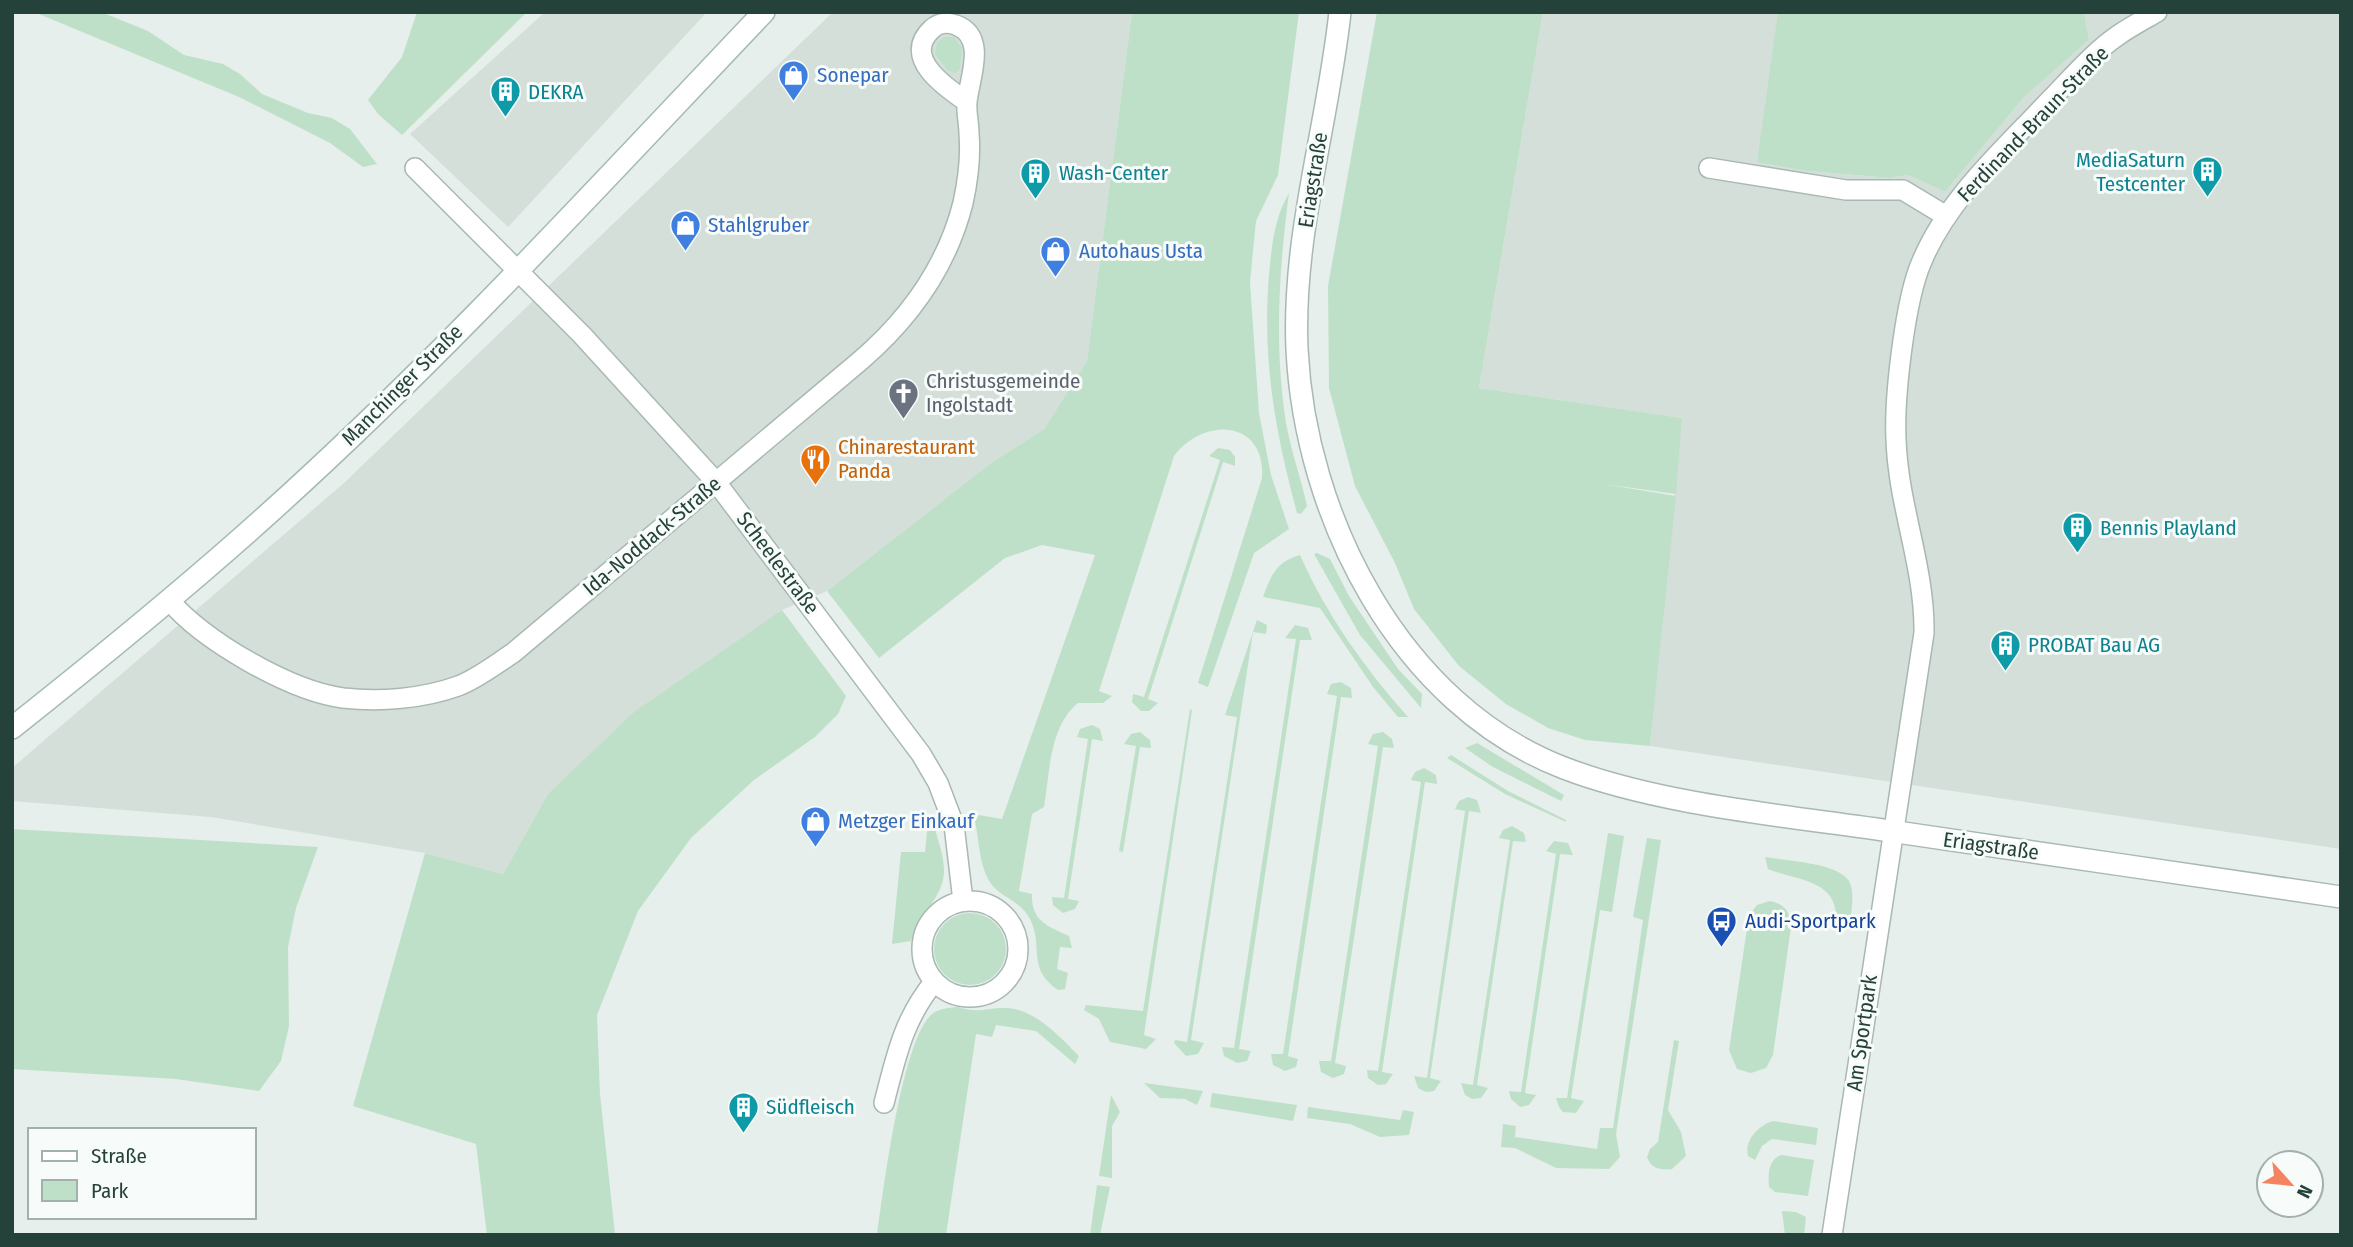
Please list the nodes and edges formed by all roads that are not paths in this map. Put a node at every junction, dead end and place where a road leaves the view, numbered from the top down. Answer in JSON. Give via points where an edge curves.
{"nodes":[{"id":1,"x":764,"y":12,"type":"edge"},
{"id":2,"x":1340,"y":12,"type":"edge"},
{"id":3,"x":2157,"y":12,"type":"edge"},
{"id":4,"x":967,"y":102,"type":"dead end"},
{"id":5,"x":415,"y":168,"type":"dead end"},
{"id":6,"x":1709,"y":168,"type":"dead end"},
{"id":7,"x":1946,"y":216,"type":"junction"},
{"id":8,"x":516,"y":270,"type":"junction"},
{"id":9,"x":716,"y":482,"type":"junction"},
{"id":10,"x":169,"y":600,"type":"junction"},
{"id":11,"x":12,"y":729,"type":"edge"},
{"id":12,"x":1894,"y":832,"type":"junction"},
{"id":13,"x":2341,"y":897,"type":"edge"},
{"id":14,"x":963,"y":901,"type":"junction"},
{"id":15,"x":934,"y":982,"type":"junction"},
{"id":16,"x":884,"y":1103,"type":"dead end"},
{"id":17,"x":1832,"y":1235,"type":"edge"}],
"edges":[{"from":1,"to":8,"type":"street","name":"Manchinger Straße"},
{"from":2,"to":12,"type":"street","name":"Eriagstraße","via":[[1302,249],[1297,349],[1310,443],[1336,525],[1388,622],[1457,700],[1489,726],[1562,767],[1643,790]]},
{"from":3,"to":7,"type":"street","name":"Ferdinand-Braun-Straße","via":[[2098,52],[2003,149]]},
{"from":4,"to":9,"type":"street","name":"Ida-Noddack-Straße","via":[[968,171],[962,204],[926,289],[882,342]]},
{"from":5,"to":8,"type":"street","name":"Scheelestraße"},
{"from":6,"to":7,"type":"street","name":"Ferdinand-Braun-Straße","via":[[1846,190],[1903,190]]},
{"from":7,"to":12,"type":"street","name":"Ferdinand-Braun-Straße","via":[[1921,262],[1897,398],[1901,495],[1924,598],[1920,676]]},
{"from":8,"to":9,"type":"street","name":"Scheelestraße","via":[[628,383]]},
{"from":8,"to":10,"type":"street","name":"Manchinger Straße","via":[[335,452]]},
{"from":9,"to":10,"type":"street","name":"Ida-Noddack-Straße","via":[[513,653],[459,686],[400,700],[340,698],[284,679],[227,649],[182,616]]},
{"from":9,"to":14,"type":"street","name":"Scheelestraße","via":[[921,754],[954,825]]},
{"from":10,"to":11,"type":"street","name":"Manchinger Straße"},
{"from":12,"to":13,"type":"street","name":"Eriagstraße"},
{"from":12,"to":17,"type":"street","name":"Am Sportpark"},
{"from":14,"to":15,"type":"street","via":[[947,906],[925,930],[922,959]]},
{"from":14,"to":15,"type":"street","via":[[995,908],[1008,919],[1019,950],[1016,966],[995,991],[979,997],[955,995]]},
{"from":15,"to":16,"type":"street","via":[[905,1026]]}]}
